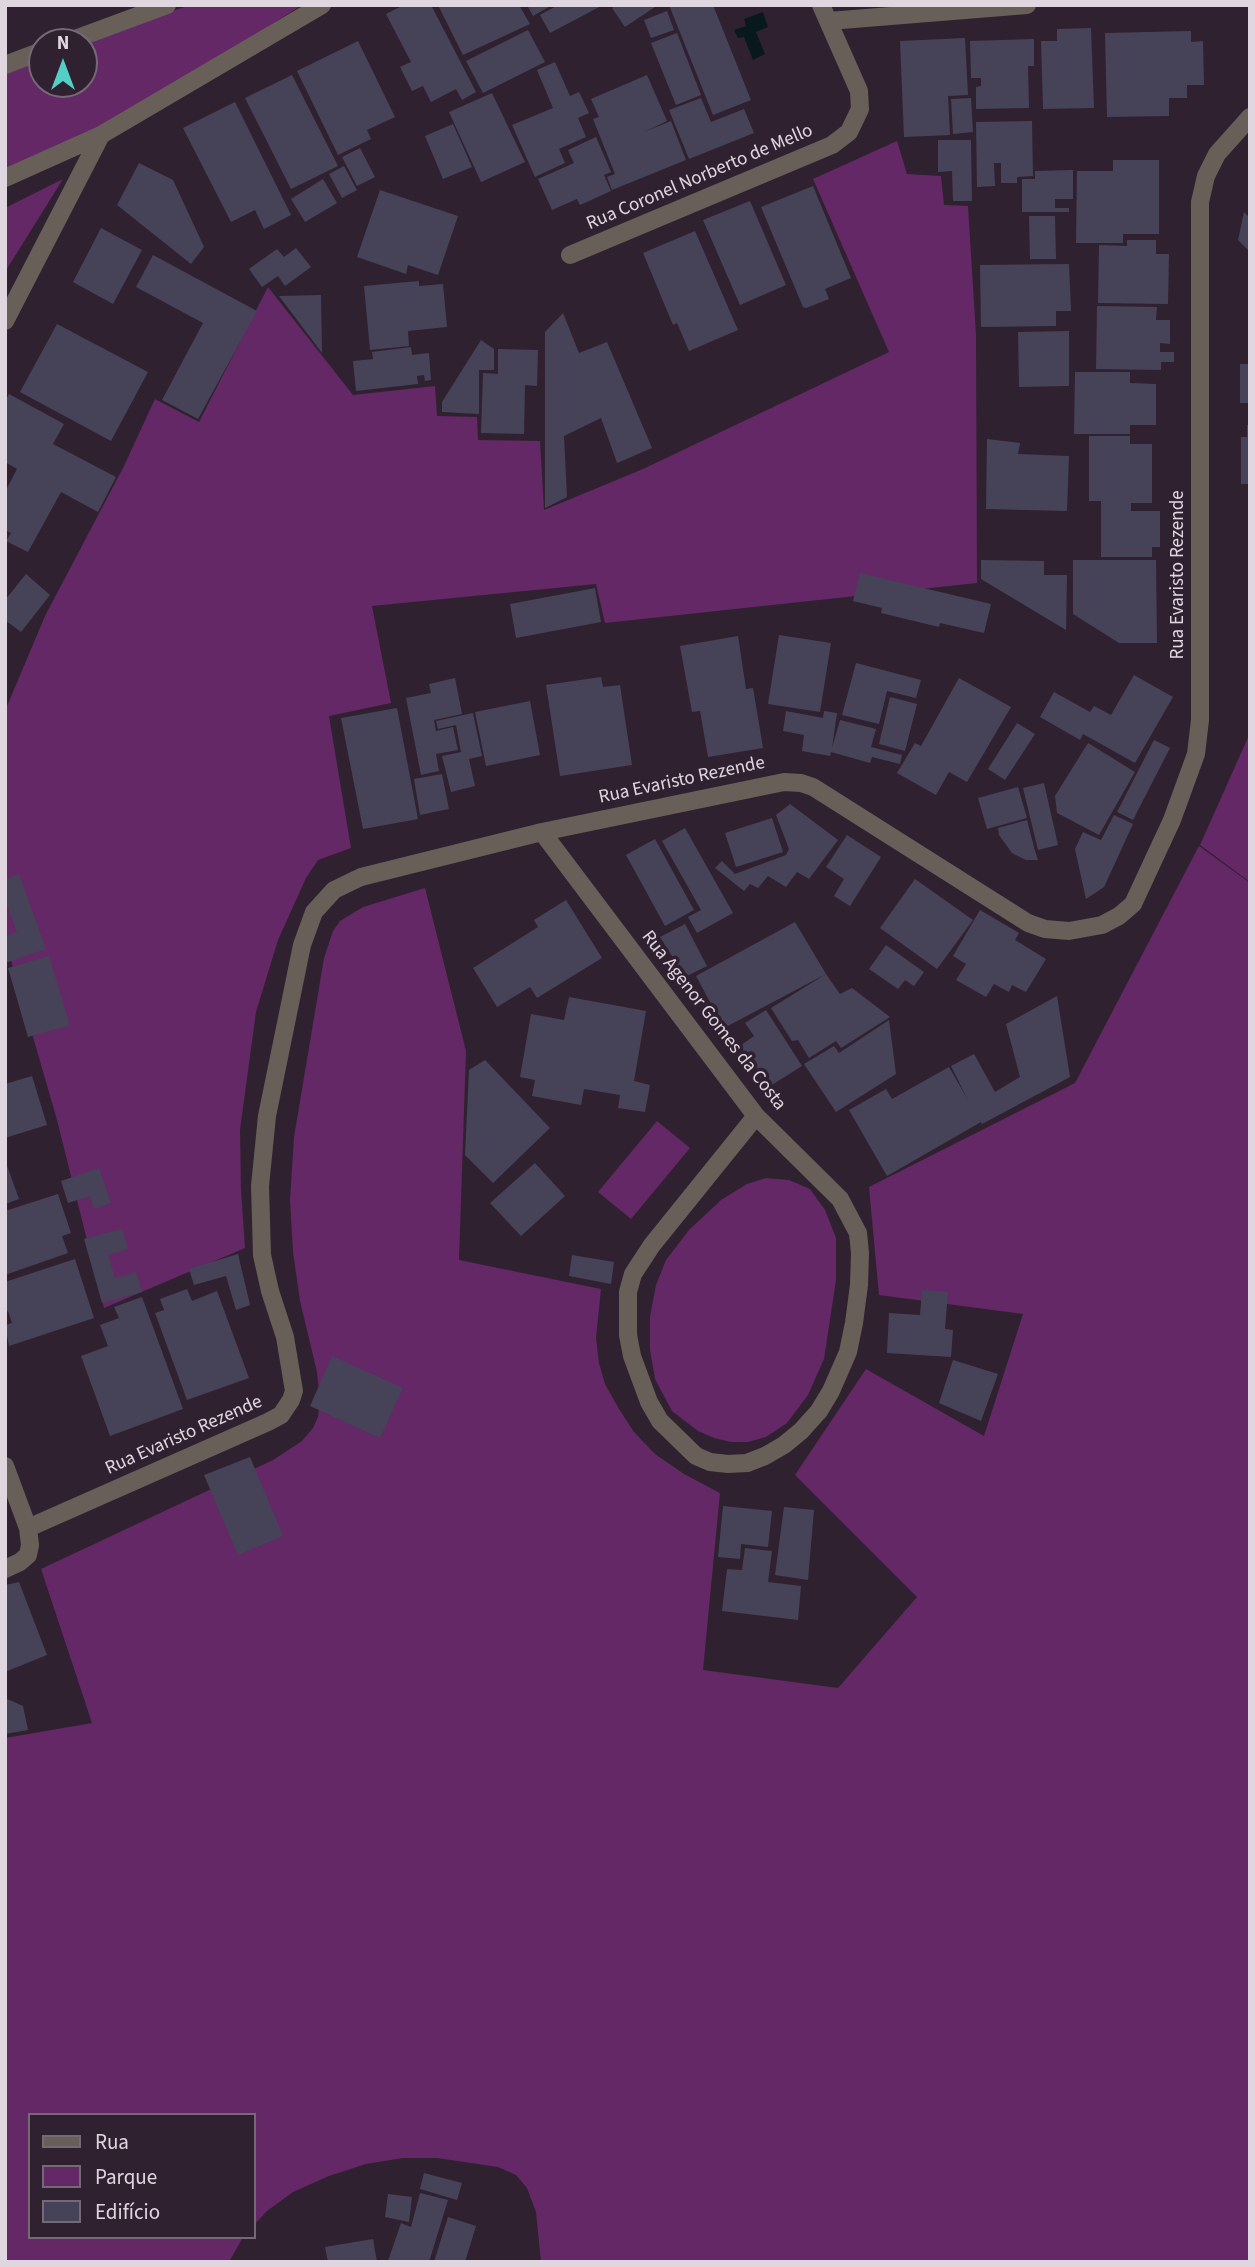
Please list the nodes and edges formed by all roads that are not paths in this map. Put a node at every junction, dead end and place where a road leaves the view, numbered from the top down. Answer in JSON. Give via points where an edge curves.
{"nodes":[{"id":1,"x":167,"y":5,"type":"edge"},
{"id":2,"x":322,"y":5,"type":"edge"},
{"id":3,"x":1027,"y":5,"type":"edge"},
{"id":4,"x":825,"y":13,"type":"edge"},
{"id":5,"x":98,"y":31,"type":"edge"},
{"id":6,"x":28,"y":56,"type":"edge"},
{"id":7,"x":5,"y":65,"type":"edge"},
{"id":8,"x":1250,"y":117,"type":"edge"},
{"id":9,"x":101,"y":135,"type":"junction"},
{"id":10,"x":5,"y":178,"type":"edge"},
{"id":11,"x":570,"y":255,"type":"dead end"},
{"id":12,"x":5,"y":321,"type":"edge"},
{"id":13,"x":542,"y":832,"type":"junction"},
{"id":14,"x":756,"y":1116,"type":"junction"},
{"id":15,"x":5,"y":1466,"type":"edge"},
{"id":16,"x":28,"y":1528,"type":"junction"},
{"id":17,"x":5,"y":1569,"type":"edge"}],
"edges":[{"from":1,"to":5,"type":"street"},
{"from":2,"to":9,"type":"street"},
{"from":3,"to":4,"type":"street"},
{"from":4,"to":11,"type":"street","name":"Rua Coronel Norberto de Mello","via":[[859,91],[857,118],[849,132],[832,145]]},
{"from":6,"to":7,"type":"street"},
{"from":8,"to":13,"type":"street","name":"Rua Evaristo Rezende","via":[[1217,154],[1200,202],[1200,720],[1196,754],[1133,904],[1102,925],[1069,931],[1028,923],[801,783],[761,785]]},
{"from":9,"to":10,"type":"street"},
{"from":9,"to":12,"type":"street"},
{"from":13,"to":14,"type":"street","name":"Rua Agenor Gomes da Costa"},
{"from":13,"to":16,"type":"street","name":"Rua Evaristo Rezende","via":[[360,877],[324,899],[307,927],[267,1116],[260,1186],[262,1255],[293,1377],[294,1391],[287,1408],[268,1422]]},
{"from":14,"to":14,"type":"street","name":"Rua Agenor Gomes da Costa","via":[[840,1199],[858,1233],[859,1285],[848,1352],[819,1411],[801,1431],[765,1456],[728,1464],[696,1456],[660,1421],[632,1356],[628,1292],[633,1274],[652,1245]]},
{"from":15,"to":16,"type":"street"},
{"from":16,"to":17,"type":"street","via":[[27,1555]]}]}
